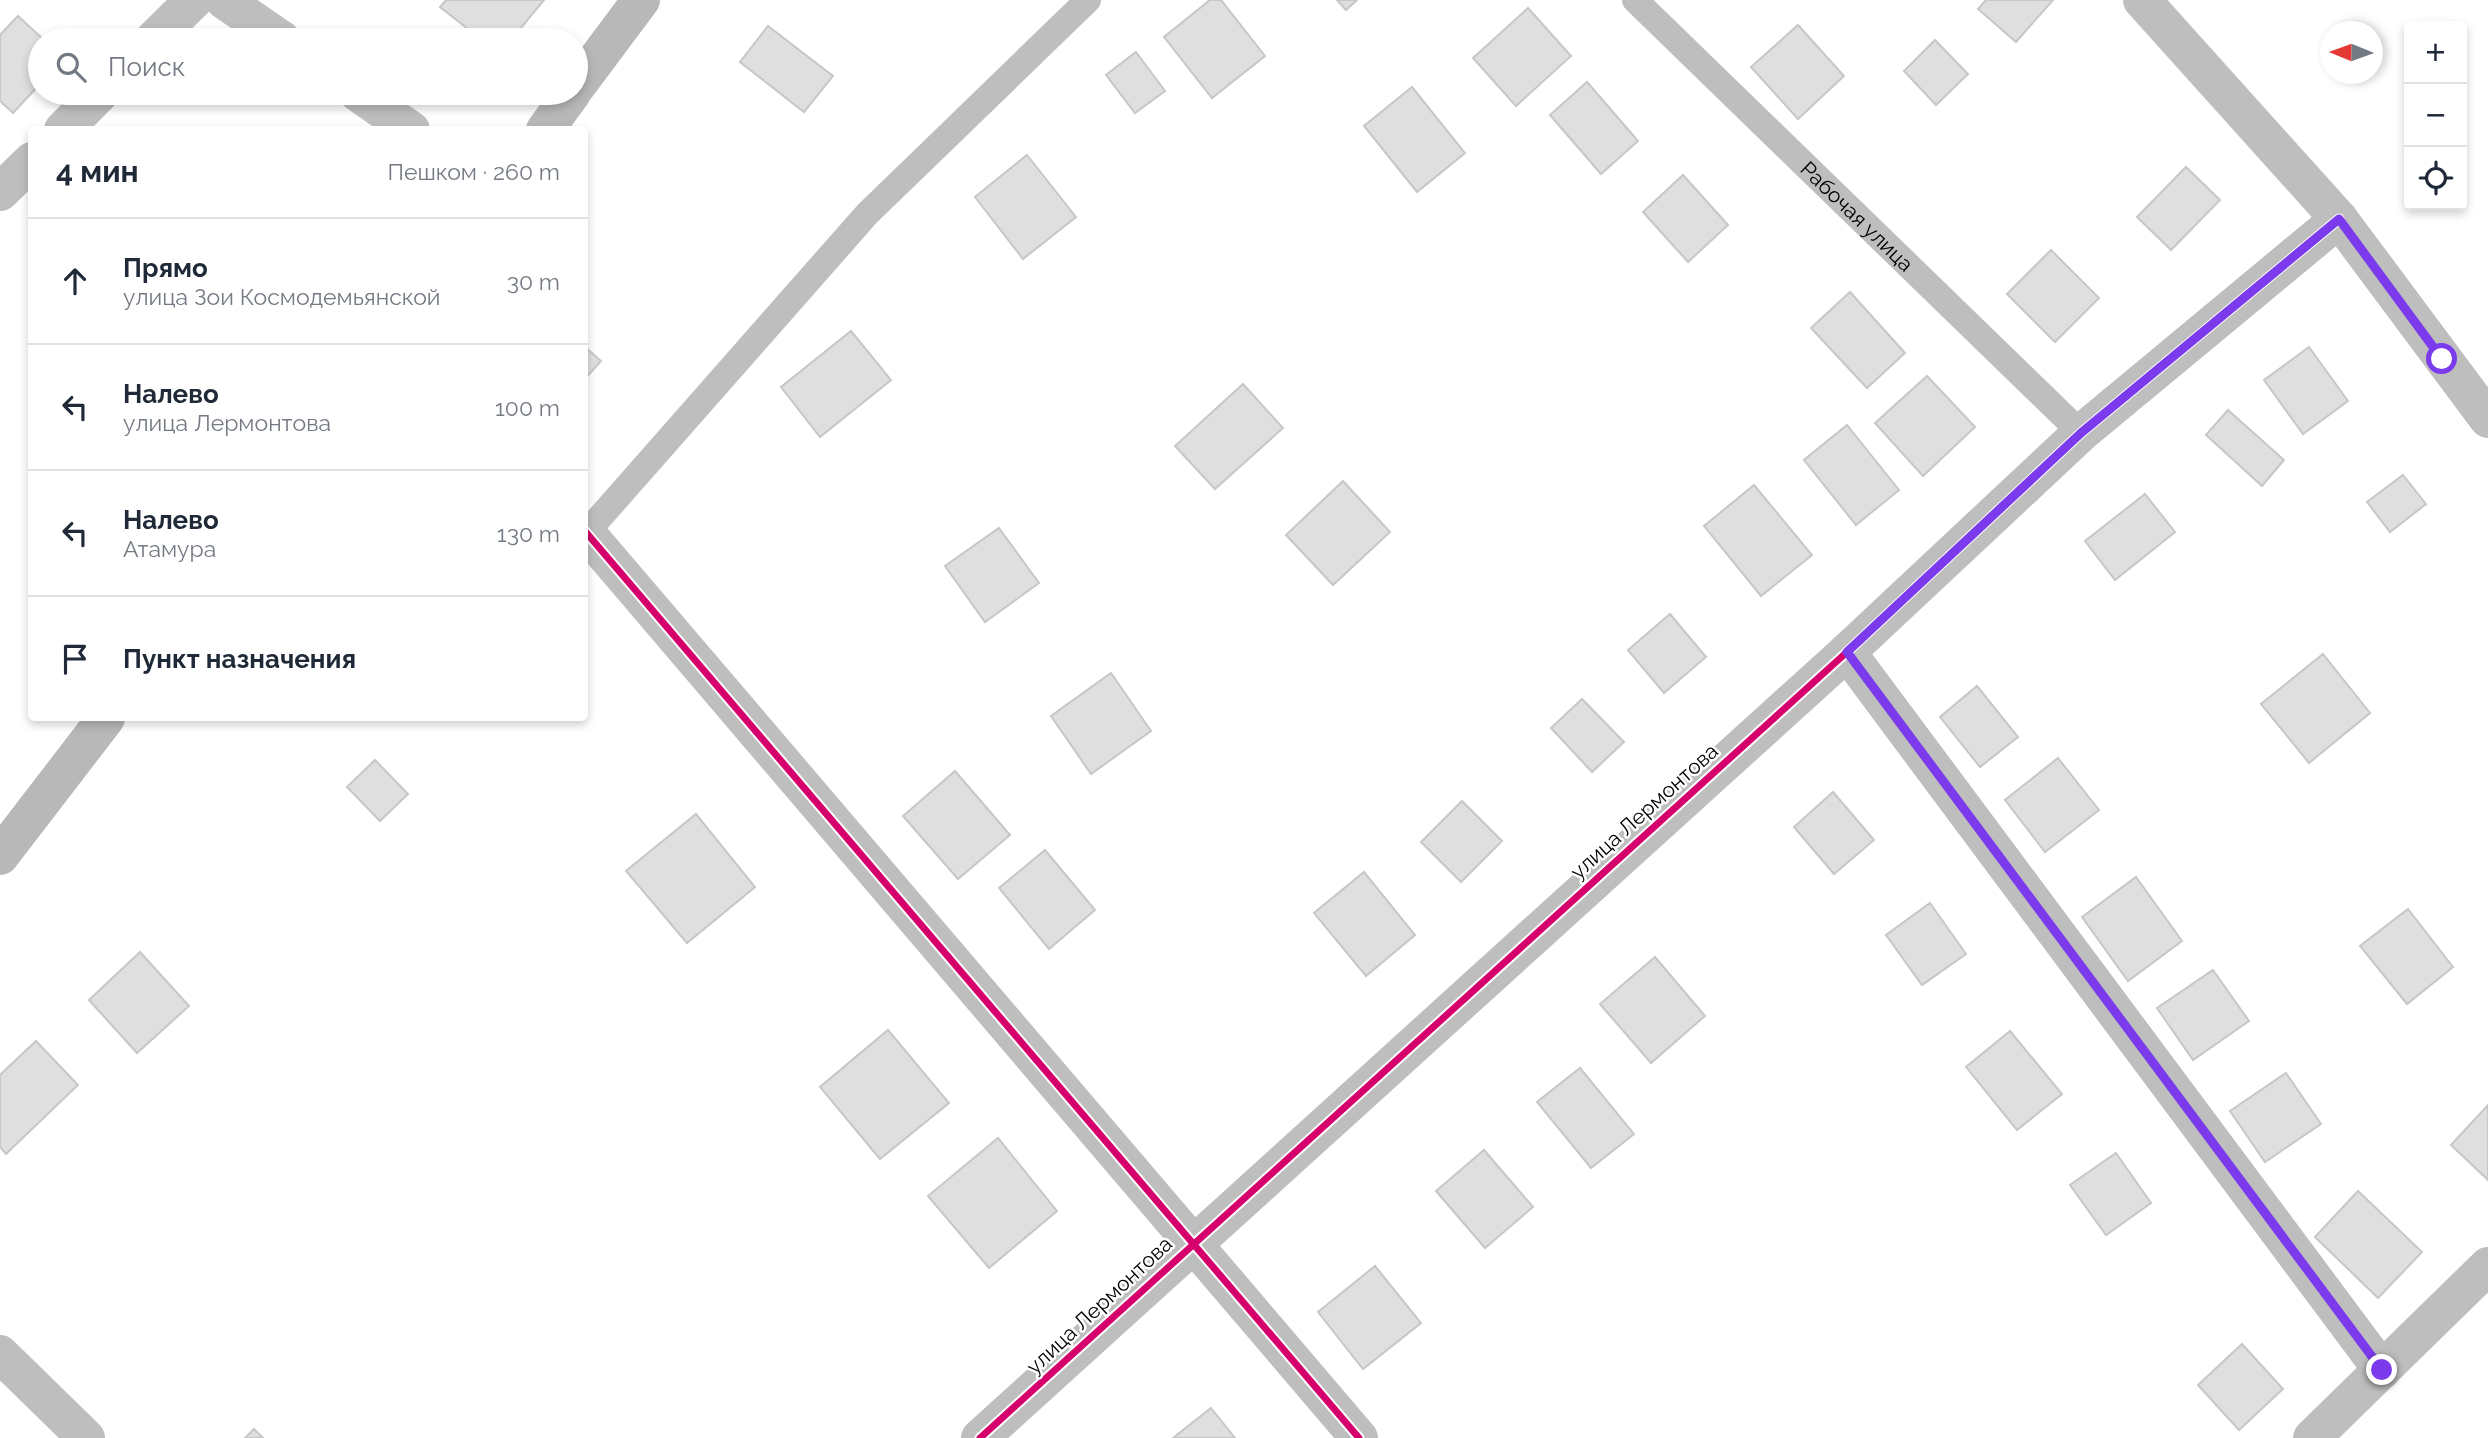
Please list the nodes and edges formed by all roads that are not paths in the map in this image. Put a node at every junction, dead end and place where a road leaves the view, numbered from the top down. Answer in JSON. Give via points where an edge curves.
{"nodes":[{"id":1,"x":194,"y":0,"type":"edge"},
{"id":2,"x":224,"y":0,"type":"edge"},
{"id":3,"x":640,"y":0,"type":"edge"},
{"id":4,"x":1088,"y":0,"type":"edge"},
{"id":5,"x":1635,"y":0,"type":"edge"},
{"id":6,"x":2142,"y":0,"type":"edge"},
{"id":7,"x":165,"y":28,"type":"edge"},
{"id":8,"x":265,"y":28,"type":"edge"},
{"id":9,"x":588,"y":72,"type":"edge"},
{"id":10,"x":88,"y":105,"type":"edge"},
{"id":11,"x":375,"y":105,"type":"edge"},
{"id":12,"x":563,"y":105,"type":"edge"},
{"id":13,"x":67,"y":126,"type":"edge"},
{"id":14,"x":405,"y":126,"type":"edge"},
{"id":15,"x":548,"y":126,"type":"edge"},
{"id":16,"x":28,"y":165,"type":"edge"},
{"id":17,"x":0,"y":192,"type":"edge"},
{"id":18,"x":2339,"y":219,"type":"junction"},
{"id":19,"x":2488,"y":419,"type":"edge"},
{"id":20,"x":2081,"y":433,"type":"junction"},
{"id":21,"x":588,"y":529,"type":"edge"},
{"id":22,"x":588,"y":533,"type":"edge"},
{"id":23,"x":1847,"y":652,"type":"junction"},
{"id":24,"x":104,"y":721,"type":"edge"},
{"id":25,"x":0,"y":856,"type":"edge"},
{"id":26,"x":1194,"y":1242,"type":"junction"},
{"id":27,"x":2488,"y":1266,"type":"edge"},
{"id":28,"x":0,"y":1354,"type":"edge"},
{"id":29,"x":2382,"y":1370,"type":"junction"},
{"id":30,"x":86,"y":1438,"type":"edge"},
{"id":31,"x":980,"y":1438,"type":"edge"},
{"id":32,"x":1359,"y":1438,"type":"edge"},
{"id":33,"x":2312,"y":1438,"type":"edge"}],
"edges":[{"from":1,"to":7,"type":"street"},
{"from":2,"to":8,"type":"street"},
{"from":3,"to":9,"type":"street"},
{"from":4,"to":21,"type":"lane","via":[[867,214]]},
{"from":5,"to":20,"type":"lane","name":"Рабочая улица"},
{"from":6,"to":18,"type":"street"},
{"from":10,"to":13,"type":"street"},
{"from":11,"to":14,"type":"street"},
{"from":12,"to":15,"type":"street"},
{"from":16,"to":17,"type":"street"},
{"from":18,"to":19,"type":"street"},
{"from":18,"to":20,"type":"street","name":"улица Лермонтова"},
{"from":20,"to":23,"type":"street","name":"улица Лермонтова"},
{"from":22,"to":26,"type":"street"},
{"from":23,"to":26,"type":"street","name":"улица Лермонтова"},
{"from":23,"to":29,"type":"street"},
{"from":24,"to":25,"type":"street"},
{"from":26,"to":31,"type":"street","name":"улица Лермонтова"},
{"from":26,"to":32,"type":"street"},
{"from":27,"to":29,"type":"street"},
{"from":28,"to":30,"type":"street"},
{"from":29,"to":33,"type":"street"}]}
